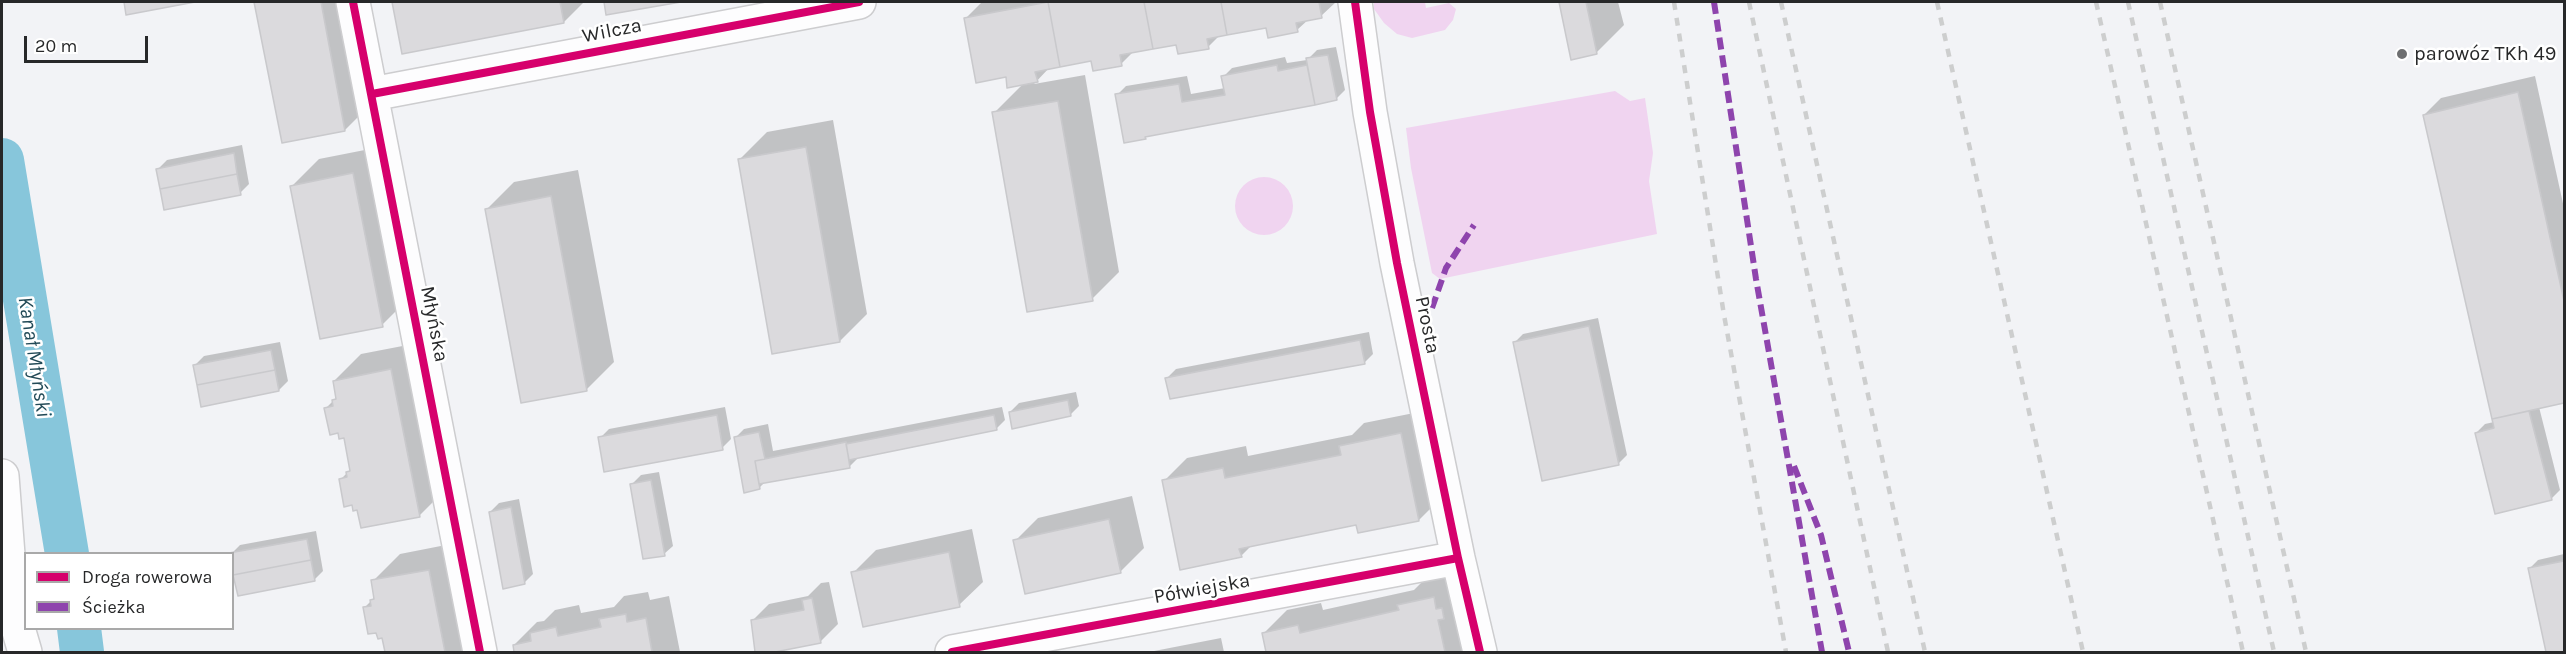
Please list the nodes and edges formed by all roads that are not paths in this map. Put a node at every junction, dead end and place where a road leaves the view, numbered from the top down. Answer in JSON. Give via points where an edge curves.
{"nodes":[{"id":1,"x":353,"y":2,"type":"edge"},
{"id":2,"x":859,"y":2,"type":"edge"},
{"id":3,"x":1354,"y":2,"type":"edge"},
{"id":4,"x":372,"y":94,"type":"junction"},
{"id":5,"x":2,"y":476,"type":"edge"},
{"id":6,"x":1458,"y":558,"type":"junction"},
{"id":7,"x":25,"y":652,"type":"edge"},
{"id":8,"x":480,"y":652,"type":"edge"},
{"id":9,"x":952,"y":652,"type":"edge"},
{"id":10,"x":1480,"y":652,"type":"edge"}],
"edges":[{"from":1,"to":4,"type":"street","name":"Młyńska"},
{"from":2,"to":4,"type":"street","name":"Wilcza"},
{"from":3,"to":6,"type":"street","name":"Prosta","via":[[1395,252]]},
{"from":4,"to":8,"type":"street","name":"Młyńska"},
{"from":5,"to":7,"type":"street","via":[[9,568]]},
{"from":6,"to":9,"type":"street","name":"Półwiejska"},
{"from":6,"to":10,"type":"street","name":"Prosta"}]}
